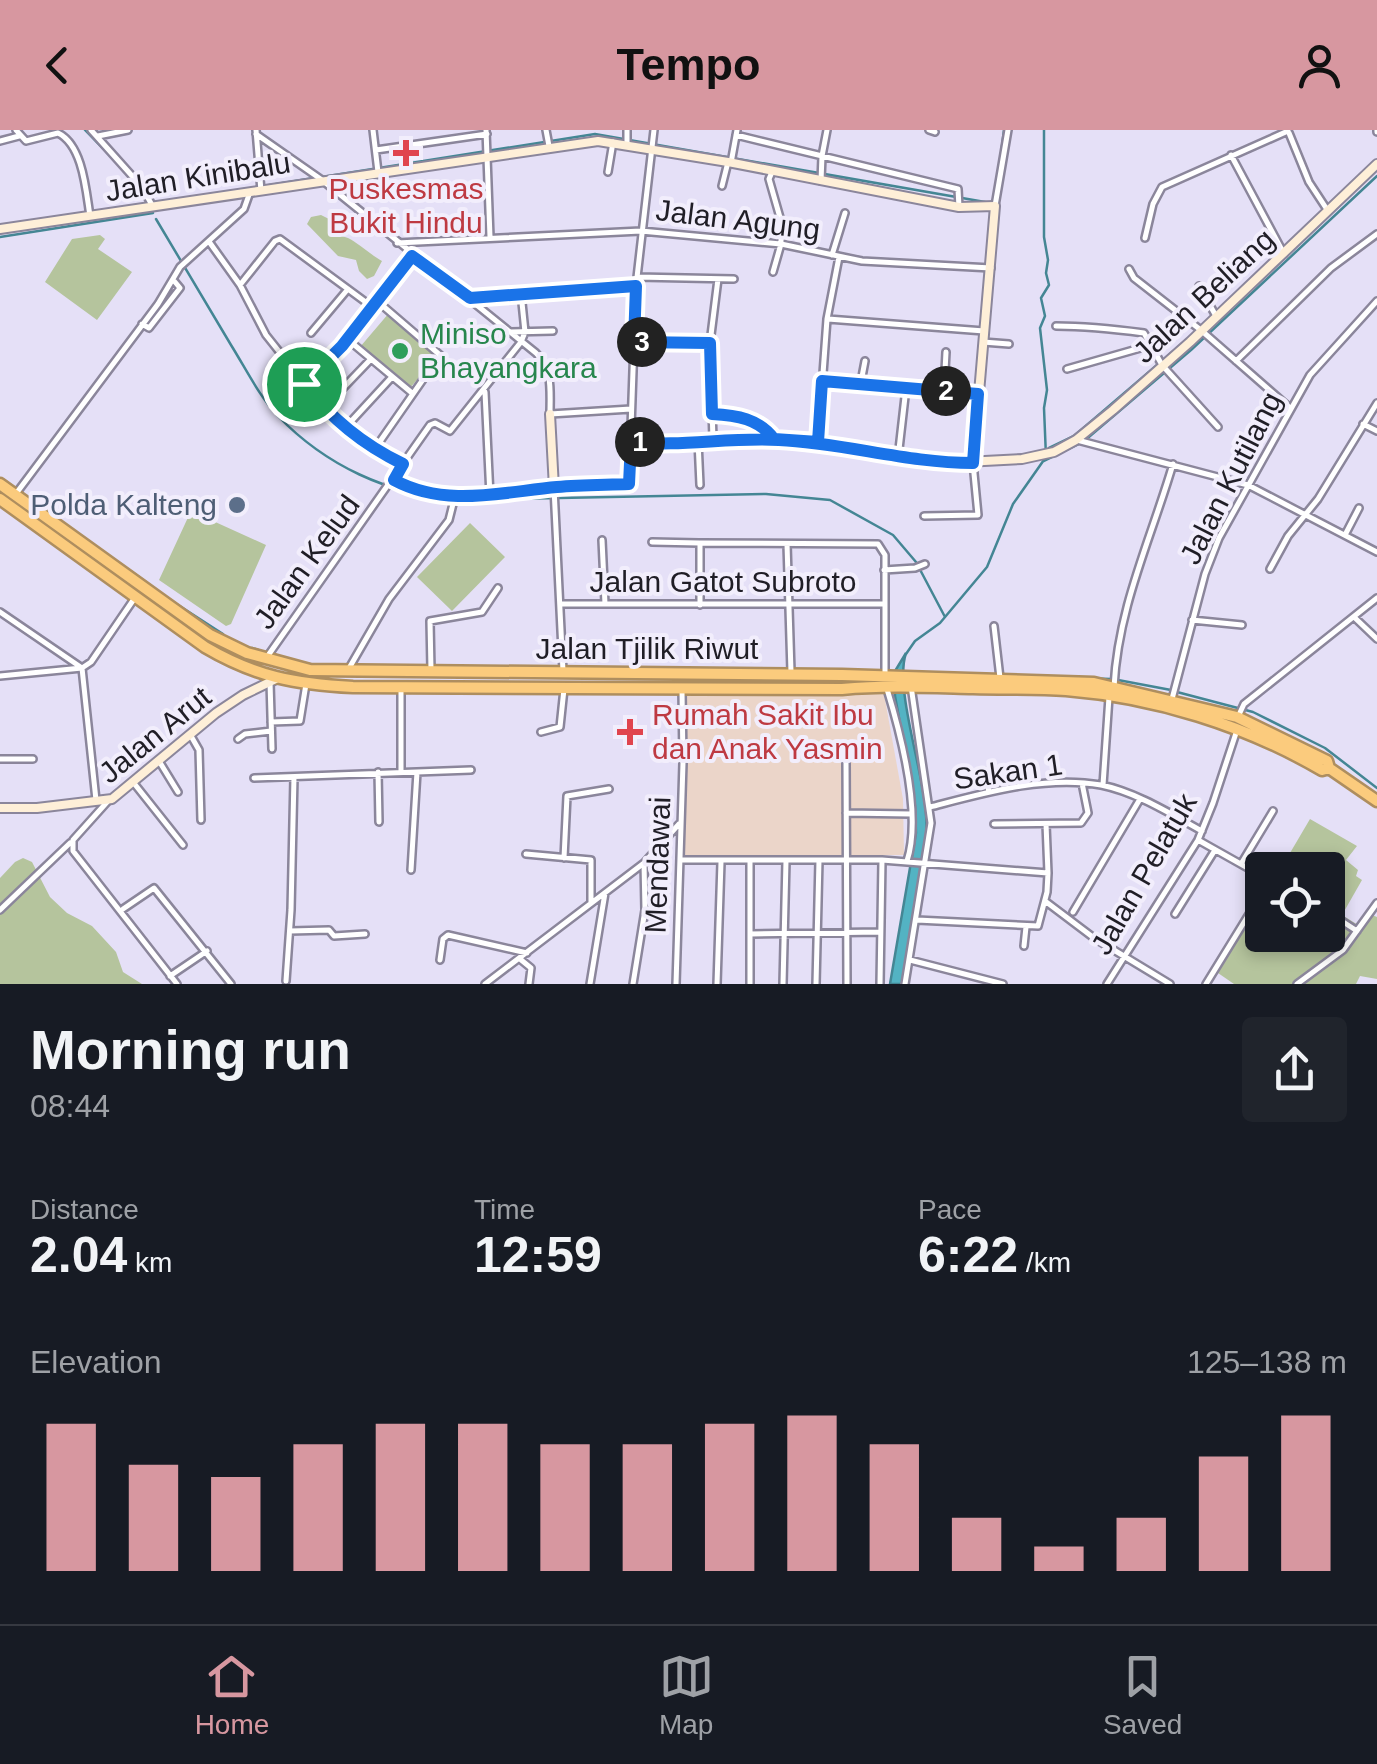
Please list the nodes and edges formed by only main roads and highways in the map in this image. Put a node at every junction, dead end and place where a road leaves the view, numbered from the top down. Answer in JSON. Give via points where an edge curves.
{"nodes":[{"id":1,"x":0,"y":484,"type":"edge"},
{"id":2,"x":0,"y":499,"type":"edge"},
{"id":3,"x":19,"y":503,"type":"junction"},
{"id":4,"x":247,"y":652,"type":"junction"},
{"id":5,"x":284,"y":664,"type":"junction"},
{"id":6,"x":242,"y":666,"type":"junction"},
{"id":7,"x":467,"y":673,"type":"junction"},
{"id":8,"x":273,"y":680,"type":"junction"},
{"id":9,"x":897,"y":682,"type":"junction"},
{"id":10,"x":972,"y":684,"type":"junction"},
{"id":11,"x":467,"y":688,"type":"junction"},
{"id":12,"x":1112,"y":692,"type":"junction"},
{"id":13,"x":1237,"y":723,"type":"junction"},
{"id":14,"x":1377,"y":801,"type":"edge"}],
"edges":[{"from":1,"to":3,"type":"highway","name":"Jalan Tjilik Riwut"},
{"from":2,"to":3,"type":"highway","name":"Jalan Tjilik Riwut"},
{"from":3,"to":4,"type":"highway","name":"Jalan Tjilik Riwut","via":[[195,625]]},
{"from":3,"to":6,"type":"highway","name":"Jalan Tjilik Riwut","via":[[135,597]]},
{"from":4,"to":5,"type":"highway","name":"Jalan Tjilik Riwut"},
{"from":4,"to":6,"type":"highway"},
{"from":5,"to":7,"type":"highway","name":"Jalan Tjilik Riwut"},
{"from":5,"to":8,"type":"highway"},
{"from":6,"to":8,"type":"highway","name":"Jalan Tjilik Riwut"},
{"from":7,"to":9,"type":"highway","name":"Jalan Tjilik Riwut"},
{"from":7,"to":11,"type":"highway"},
{"from":8,"to":11,"type":"highway","name":"Jalan Tjilik Riwut"},
{"from":9,"to":10,"type":"highway","name":"Jalan Tjilik Riwut"},
{"from":9,"to":11,"type":"highway","name":"Jalan Tjilik Riwut","via":[[842,688]]},
{"from":10,"to":12,"type":"highway","name":"Jalan Tjilik Riwut"},
{"from":10,"to":12,"type":"highway","name":"Jalan Tjilik Riwut","via":[[1094,683]]},
{"from":12,"to":13,"type":"highway","name":"Jalan Tjilik Riwut"},
{"from":12,"to":13,"type":"highway","name":"Jalan Tjilik Riwut","via":[[1172,699]]},
{"from":13,"to":14,"type":"highway","name":"Jalan Tjilik Riwut","via":[[1310,752]]}]}
